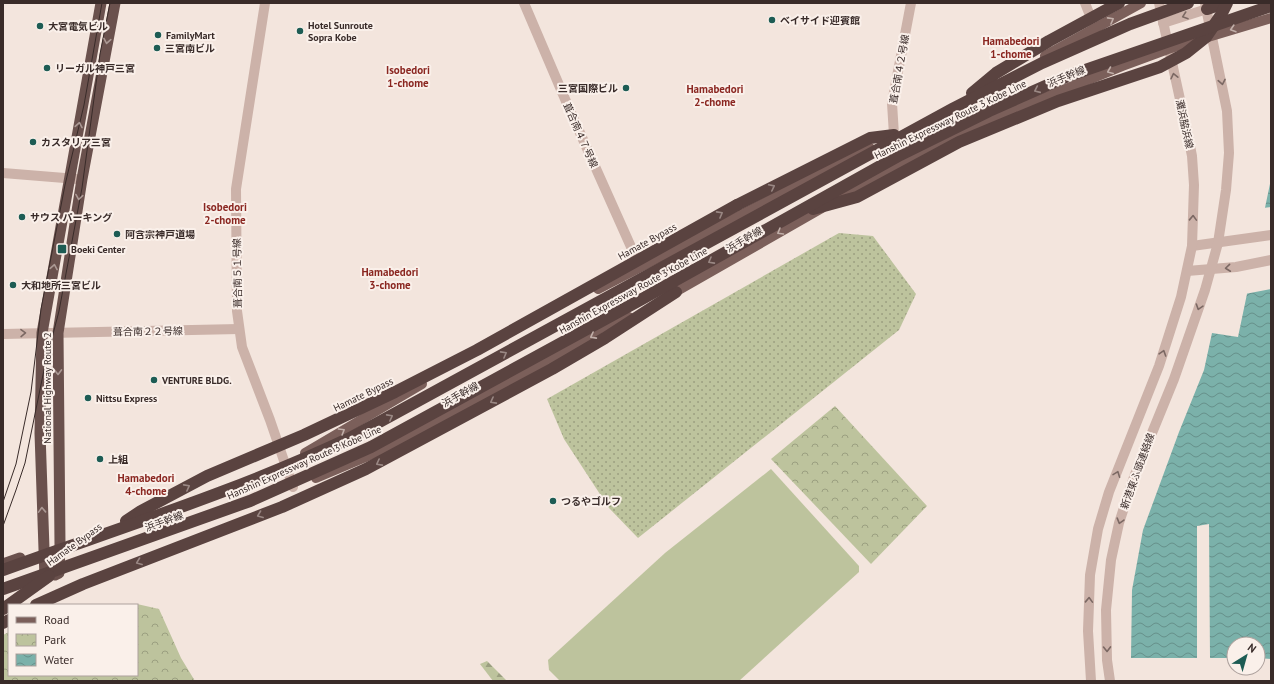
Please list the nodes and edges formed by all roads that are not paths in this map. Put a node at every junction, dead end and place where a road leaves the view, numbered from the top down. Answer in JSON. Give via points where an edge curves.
{"nodes":[{"id":1,"x":101,"y":3,"type":"edge"},
{"id":2,"x":115,"y":3,"type":"edge"},
{"id":3,"x":265,"y":3,"type":"edge"},
{"id":4,"x":524,"y":3,"type":"edge"},
{"id":5,"x":910,"y":3,"type":"edge"},
{"id":6,"x":1085,"y":3,"type":"edge"},
{"id":7,"x":1120,"y":3,"type":"edge"},
{"id":8,"x":1141,"y":3,"type":"edge"},
{"id":9,"x":1159,"y":3,"type":"edge"},
{"id":10,"x":1188,"y":3,"type":"edge"},
{"id":11,"x":1224,"y":3,"type":"edge"},
{"id":12,"x":1227,"y":3,"type":"edge"},
{"id":13,"x":1206,"y":6,"type":"edge"},
{"id":14,"x":1271,"y":14,"type":"edge"},
{"id":15,"x":1163,"y":23,"type":"junction"},
{"id":16,"x":1084,"y":35,"type":"junction"},
{"id":17,"x":1213,"y":36,"type":"junction"},
{"id":18,"x":1168,"y":49,"type":"junction"},
{"id":19,"x":954,"y":108,"type":"junction"},
{"id":20,"x":894,"y":135,"type":"junction"},
{"id":21,"x":3,"y":173,"type":"edge"},
{"id":22,"x":70,"y":178,"type":"junction"},
{"id":23,"x":82,"y":179,"type":"junction"},
{"id":24,"x":793,"y":215,"type":"junction"},
{"id":25,"x":1271,"y":235,"type":"edge"},
{"id":26,"x":1218,"y":243,"type":"junction"},
{"id":27,"x":1192,"y":246,"type":"junction"},
{"id":28,"x":1271,"y":260,"type":"edge"},
{"id":29,"x":640,"y":266,"type":"junction"},
{"id":30,"x":1211,"y":270,"type":"junction"},
{"id":31,"x":1187,"y":271,"type":"junction"},
{"id":32,"x":676,"y":292,"type":"junction"},
{"id":33,"x":239,"y":329,"type":"junction"},
{"id":34,"x":42,"y":333,"type":"junction"},
{"id":35,"x":58,"y":333,"type":"junction"},
{"id":36,"x":3,"y":334,"type":"edge"},
{"id":37,"x":286,"y":464,"type":"junction"},
{"id":38,"x":294,"y":487,"type":"junction"},
{"id":39,"x":60,"y":545,"type":"junction"},
{"id":40,"x":44,"y":549,"type":"junction"},
{"id":41,"x":3,"y":564,"type":"edge"},
{"id":42,"x":3,"y":570,"type":"edge"},
{"id":43,"x":59,"y":573,"type":"junction"},
{"id":44,"x":45,"y":578,"type":"junction"},
{"id":45,"x":3,"y":589,"type":"edge"},
{"id":46,"x":3,"y":594,"type":"edge"},
{"id":47,"x":11,"y":604,"type":"edge"},
{"id":48,"x":38,"y":604,"type":"edge"},
{"id":49,"x":1091,"y":681,"type":"edge"},
{"id":50,"x":1110,"y":681,"type":"edge"}],
"edges":[{"from":22,"to":1,"type":"highway","name":"National Highway Route 2","one_way":true},
{"from":2,"to":23,"type":"highway","name":"National Highway Route 2","one_way":true},
{"from":3,"to":33,"type":"street","name":"葺合南５１号線","via":[[236,189]]},
{"from":4,"to":29,"type":"street","name":"葺合南４７号線"},
{"from":5,"to":20,"type":"street","name":"葺合南４２号線","via":[[892,103]]},
{"from":6,"to":16,"type":"street","via":[[1093,23]]},
{"from":7,"to":19,"type":"highway","bridge":true,"via":[[996,73]]},
{"from":16,"to":8,"type":"main road","name":"浜手幹線","one_way":true},
{"from":9,"to":15,"type":"street","name":"灘浜脇浜線"},
{"from":10,"to":19,"type":"highway","name":"Hanshin Expressway Route 3 Kobe Line","bridge":true,"via":[[1130,24],[1055,57]]},
{"from":11,"to":13,"type":"highway"},
{"from":12,"to":24,"type":"highway","bridge":true,"via":[[1206,37],[1186,52],[1160,66],[1058,100],[959,142],[857,197]]},
{"from":13,"to":15,"type":"street","one_way":true},
{"from":13,"to":17,"type":"street"},
{"from":14,"to":17,"type":"main road","name":"浜手幹線","one_way":true},
{"from":14,"to":24,"type":"highway","name":"Hanshin Expressway Route 3 Kobe Line","one_way":true,"bridge":true,"via":[[1068,76],[900,155]]},
{"from":15,"to":18,"type":"street","name":"灘浜脇浜線"},
{"from":16,"to":20,"type":"main road","name":"浜手幹線","via":[[990,87]]},
{"from":17,"to":18,"type":"main road","name":"浜手幹線"},
{"from":17,"to":26,"type":"street","one_way":true,"via":[[1227,111],[1230,153]]},
{"from":27,"to":18,"type":"street","name":"灘浜脇浜線","one_way":true,"via":[[1192,156]]},
{"from":18,"to":32,"type":"main road","name":"浜手幹線","one_way":true,"via":[[953,135]]},
{"from":42,"to":19,"type":"highway","name":"Hanshin Expressway Route 3 Kobe Line","one_way":true,"bridge":true,"via":[[224,492],[350,438]]},
{"from":20,"to":29,"type":"main road","name":"浜手幹線"},
{"from":47,"to":20,"type":"highway","name":"Hamate Bypass","one_way":true,"bridge":true,"via":[[141,512],[207,476],[304,435],[395,392],[477,350],[737,205],[870,138]]},
{"from":21,"to":22,"type":"street"},
{"from":22,"to":23,"type":"street"},
{"from":34,"to":22,"type":"highway","name":"National Highway Route 2","one_way":true},
{"from":23,"to":35,"type":"highway","name":"National Highway Route 2","one_way":true},
{"from":24,"to":45,"type":"highway","name":"Hanshin Expressway Route 3 Kobe Line","one_way":true,"bridge":true,"via":[[371,447],[250,501]]},
{"from":25,"to":26,"type":"street"},
{"from":26,"to":27,"type":"street"},
{"from":26,"to":30,"type":"street"},
{"from":27,"to":31,"type":"street","name":"灘浜脇浜線"},
{"from":28,"to":30,"type":"street","one_way":true},
{"from":37,"to":29,"type":"main road","name":"浜手幹線","one_way":true,"via":[[438,374]]},
{"from":30,"to":31,"type":"street"},
{"from":30,"to":50,"type":"street","name":"新港東ふ頭連絡線","one_way":true,"via":[[1190,336],[1134,477],[1119,523],[1111,560],[1106,610]]},
{"from":49,"to":31,"type":"street","name":"新港東ふ頭連絡線","one_way":true,"via":[[1088,631],[1090,583],[1098,529],[1109,492],[1159,366]]},
{"from":32,"to":38,"type":"main road","name":"浜手幹線","one_way":true,"via":[[387,448]]},
{"from":32,"to":48,"type":"highway","one_way":true,"via":[[552,369],[366,470],[282,507],[83,584]]},
{"from":33,"to":35,"type":"street","name":"葺合南２２号線"},
{"from":33,"to":37,"type":"street","name":"葺合南５１号線","via":[[242,346]]},
{"from":34,"to":35,"type":"street","name":"葺合南２２号線"},
{"from":36,"to":34,"type":"street","name":"葺合南２２号線","one_way":true},
{"from":40,"to":34,"type":"highway","name":"National Highway Route 2","one_way":true,"via":[[40,433]]},
{"from":35,"to":39,"type":"highway","name":"National Highway Route 2","one_way":true},
{"from":37,"to":38,"type":"street","name":"葺合南５１号線"},
{"from":37,"to":39,"type":"main road","name":"浜手幹線"},
{"from":38,"to":43,"type":"main road","name":"浜手幹線"},
{"from":39,"to":40,"type":"highway"},
{"from":39,"to":43,"type":"highway","name":"National Highway Route 2"},
{"from":40,"to":41,"type":"highway"},
{"from":40,"to":44,"type":"highway","name":"National Highway Route 2"},
{"from":43,"to":44,"type":"highway"},
{"from":44,"to":46,"type":"highway"}]}
